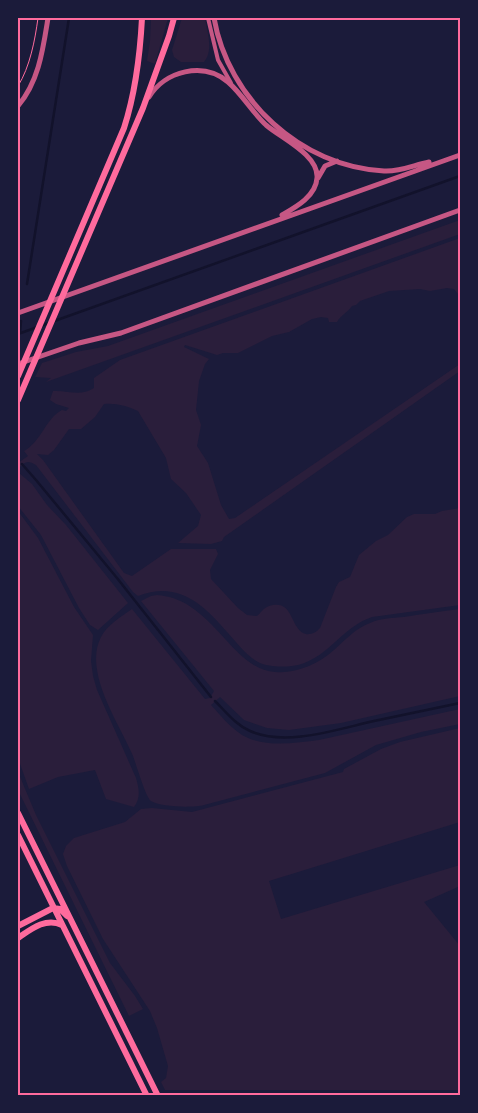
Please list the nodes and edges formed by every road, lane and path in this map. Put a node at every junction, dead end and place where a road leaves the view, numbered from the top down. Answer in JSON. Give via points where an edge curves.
{"nodes":[{"id":1,"x":38,"y":18,"type":"edge"},
{"id":2,"x":48,"y":18,"type":"edge"},
{"id":3,"x":142,"y":18,"type":"edge"},
{"id":4,"x":174,"y":18,"type":"edge"},
{"id":5,"x":208,"y":18,"type":"edge"},
{"id":6,"x":214,"y":18,"type":"edge"},
{"id":7,"x":18,"y":86,"type":"edge"},
{"id":8,"x":235,"y":88,"type":"junction"},
{"id":9,"x":18,"y":106,"type":"edge"},
{"id":10,"x":143,"y":108,"type":"junction"},
{"id":11,"x":460,"y":155,"type":"edge"},
{"id":12,"x":338,"y":161,"type":"junction"},
{"id":13,"x":437,"y":162,"type":"junction"},
{"id":14,"x":318,"y":179,"type":"junction"},
{"id":15,"x":460,"y":210,"type":"edge"},
{"id":16,"x":270,"y":222,"type":"junction"},
{"id":17,"x":18,"y":313,"type":"edge"},
{"id":18,"x":18,"y":364,"type":"edge"},
{"id":19,"x":18,"y":376,"type":"edge"},
{"id":20,"x":18,"y":400,"type":"edge"},
{"id":21,"x":18,"y":813,"type":"edge"},
{"id":22,"x":18,"y":835,"type":"edge"},
{"id":23,"x":53,"y":908,"type":"junction"},
{"id":24,"x":62,"y":925,"type":"junction"},
{"id":25,"x":18,"y":926,"type":"edge"},
{"id":26,"x":75,"y":926,"type":"junction"},
{"id":27,"x":18,"y":938,"type":"edge"},
{"id":28,"x":147,"y":1096,"type":"edge"},
{"id":29,"x":158,"y":1096,"type":"edge"}],
"edges":[{"from":1,"to":7,"type":"path","via":[[36,35]]},
{"from":2,"to":9,"type":"street","via":[[38,70]]},
{"from":3,"to":19,"type":"main road","via":[[134,93],[116,147]]},
{"from":4,"to":10,"type":"main road"},
{"from":5,"to":8,"type":"street","via":[[218,60]]},
{"from":6,"to":12,"type":"street","via":[[224,57],[253,103],[280,129],[305,146]]},
{"from":8,"to":10,"type":"street","via":[[217,75],[186,71],[162,82]]},
{"from":8,"to":14,"type":"street","via":[[267,126],[303,152],[317,172]]},
{"from":10,"to":20,"type":"main road"},
{"from":11,"to":13,"type":"street"},
{"from":12,"to":13,"type":"street","via":[[387,171]]},
{"from":12,"to":14,"type":"street","via":[[325,166]]},
{"from":13,"to":16,"type":"street"},
{"from":14,"to":16,"type":"street","via":[[306,199]]},
{"from":15,"to":18,"type":"street","via":[[122,333],[79,343]]},
{"from":16,"to":17,"type":"street"},
{"from":21,"to":26,"type":"main road"},
{"from":22,"to":23,"type":"main road"},
{"from":23,"to":24,"type":"main road"},
{"from":23,"to":25,"type":"main road"},
{"from":23,"to":26,"type":"main road","via":[[60,910]]},
{"from":24,"to":27,"type":"main road","via":[[50,921]]},
{"from":24,"to":28,"type":"main road"},
{"from":26,"to":29,"type":"main road"}]}
